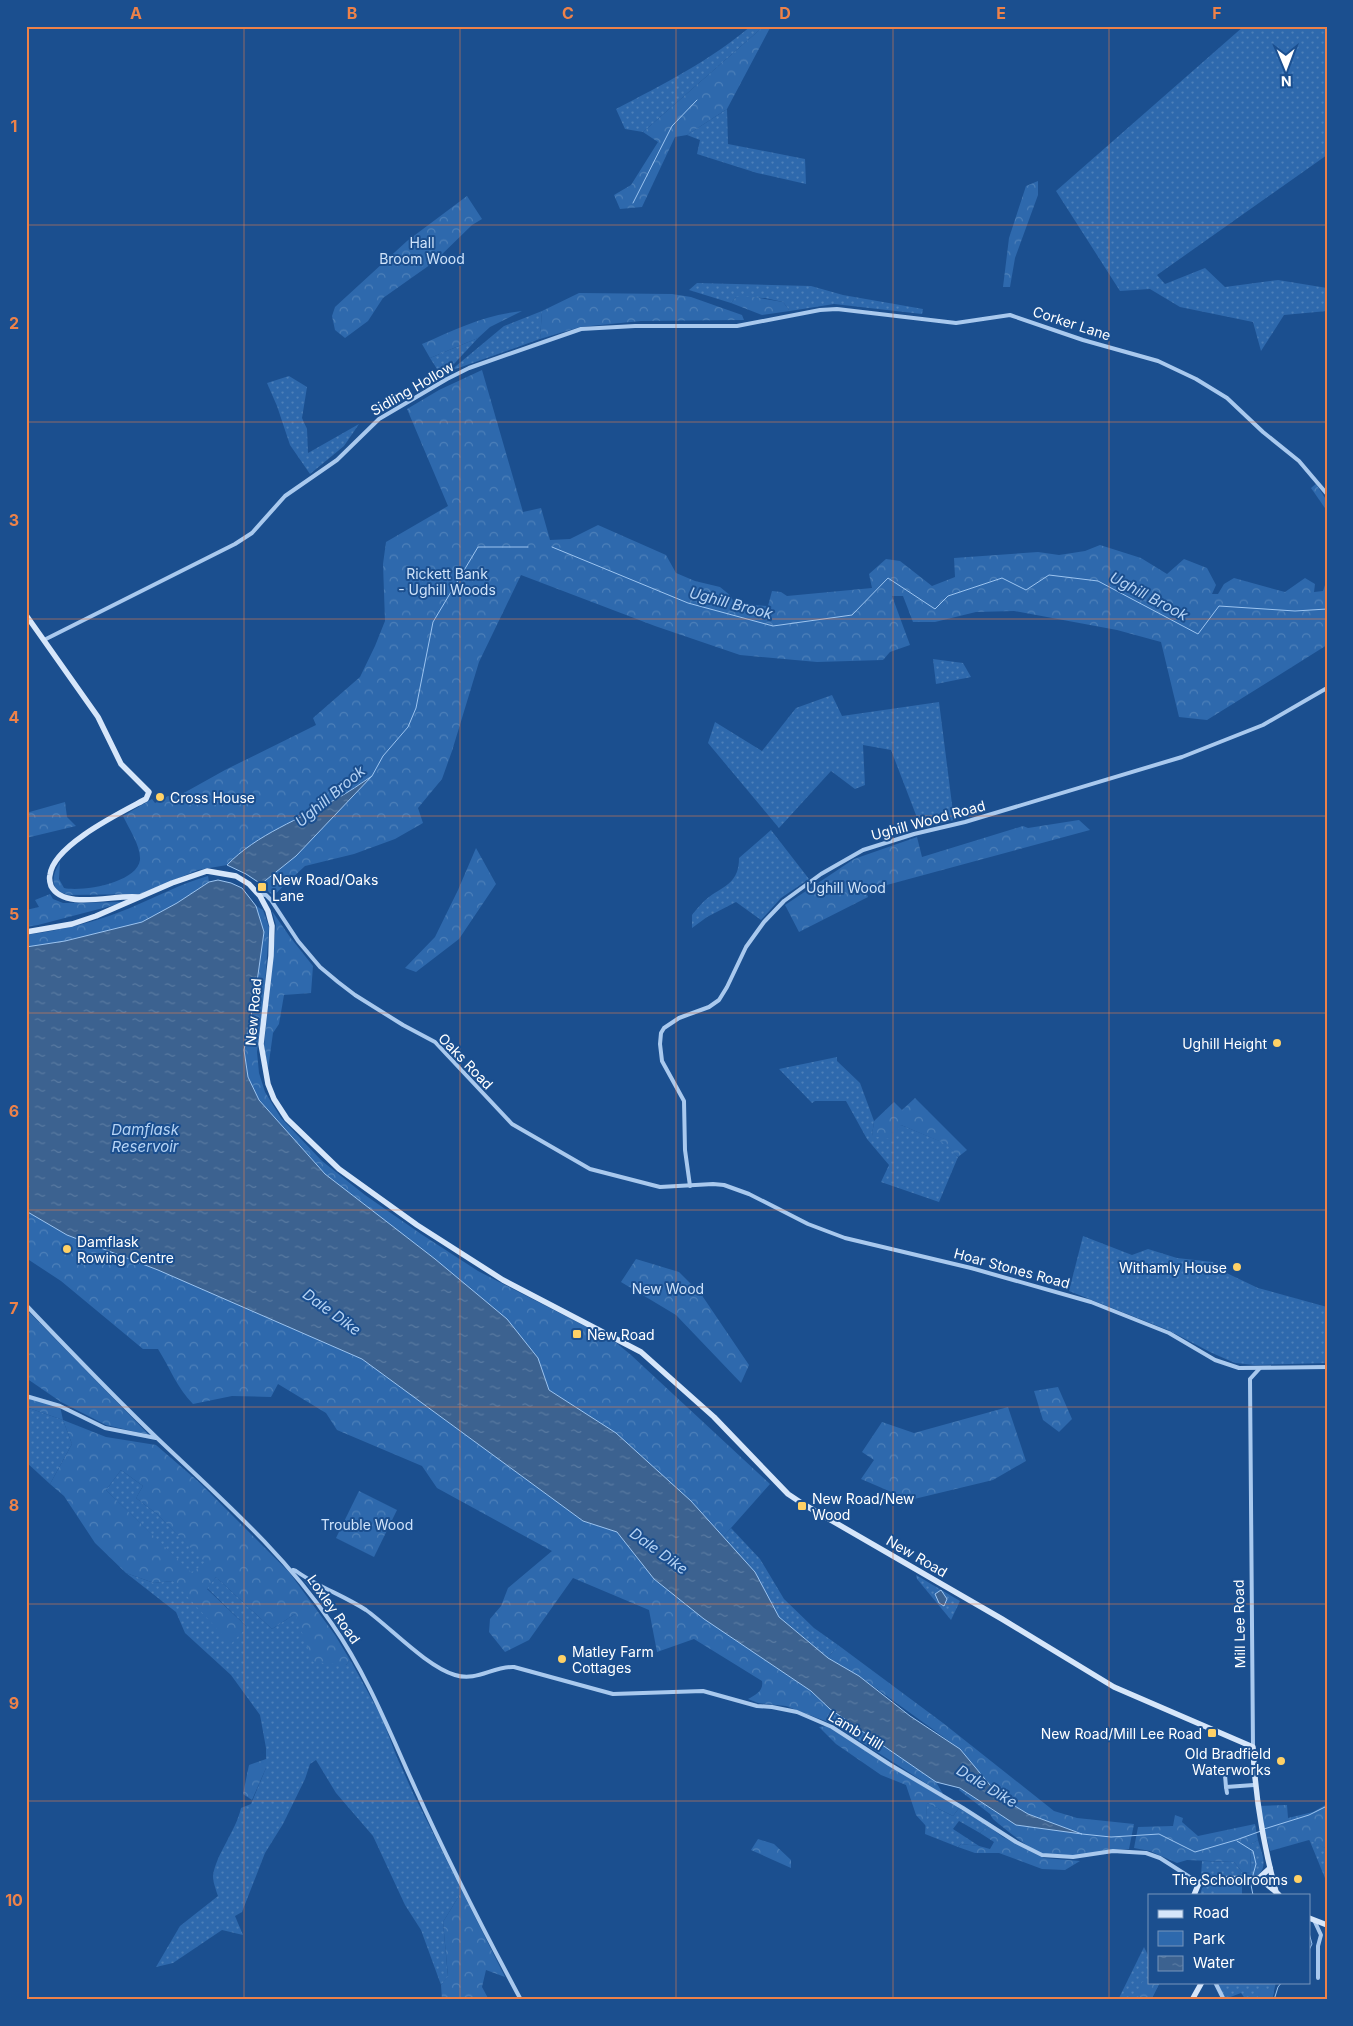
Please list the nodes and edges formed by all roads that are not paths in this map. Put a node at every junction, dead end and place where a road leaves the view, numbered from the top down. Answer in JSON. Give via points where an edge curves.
{"nodes":[{"id":1,"x":763,"y":320,"type":"joint"},
{"id":2,"x":1327,"y":494,"type":"edge"},
{"id":3,"x":26,"y":615,"type":"edge"},
{"id":4,"x":44,"y":640,"type":"junction"},
{"id":5,"x":1327,"y":688,"type":"edge"},
{"id":6,"x":258,"y":894,"type":"junction"},
{"id":7,"x":140,"y":897,"type":"junction"},
{"id":8,"x":26,"y":932,"type":"edge"},
{"id":9,"x":690,"y":1186,"type":"junction"},
{"id":10,"x":26,"y":1305,"type":"edge"},
{"id":11,"x":1327,"y":1367,"type":"edge"},
{"id":12,"x":1242,"y":1368,"type":"junction"},
{"id":13,"x":1260,"y":1368,"type":"junction"},
{"id":14,"x":1250,"y":1378,"type":"junction"},
{"id":15,"x":26,"y":1396,"type":"edge"},
{"id":16,"x":157,"y":1438,"type":"junction"},
{"id":17,"x":292,"y":1570,"type":"junction"},
{"id":18,"x":1253,"y":1747,"type":"junction"},
{"id":19,"x":1225,"y":1775,"type":"dead end"},
{"id":20,"x":1254,"y":1785,"type":"junction"},
{"id":21,"x":1226,"y":1787,"type":"junction"},
{"id":22,"x":1227,"y":1793,"type":"dead end"},
{"id":23,"x":1270,"y":1868,"type":"junction"},
{"id":24,"x":1258,"y":1878,"type":"junction"},
{"id":25,"x":1199,"y":1883,"type":"junction"},
{"id":26,"x":1278,"y":1893,"type":"edge"},
{"id":27,"x":1194,"y":1894,"type":"edge"},
{"id":28,"x":1312,"y":1919,"type":"edge"},
{"id":29,"x":1327,"y":1925,"type":"edge"},
{"id":30,"x":1327,"y":1931,"type":"edge"},
{"id":31,"x":1321,"y":1935,"type":"junction"},
{"id":32,"x":1318,"y":1978,"type":"dead end"},
{"id":33,"x":1201,"y":1984,"type":"edge"},
{"id":34,"x":1216,"y":1984,"type":"edge"},
{"id":35,"x":521,"y":2000,"type":"edge"},
{"id":36,"x":1192,"y":2000,"type":"edge"},
{"id":37,"x":1224,"y":2000,"type":"edge"}],
"edges":[{"from":1,"to":2,"type":"street","name":"Corker Lane","via":[[837,310],[956,324],[1004,315],[1037,323],[1083,340],[1149,358],[1212,388],[1295,457]]},
{"from":1,"to":4,"type":"street","name":"Sidling Hollow","via":[[737,326],[581,328],[469,368],[379,419],[337,460],[284,496],[252,533],[235,544]]},
{"from":3,"to":4,"type":"street"},
{"from":4,"to":7,"type":"street","via":[[98,717],[121,764],[149,792],[146,800],[93,828],[68,848],[51,869],[51,886],[62,897],[74,900]]},
{"from":5,"to":9,"type":"street","name":"Ughill Wood Road","via":[[1263,725],[1182,757],[863,850],[821,874],[784,901],[746,947],[718,1000],[709,1007],[679,1018],[661,1033],[662,1061],[684,1102],[684,1150]]},
{"from":6,"to":7,"type":"street","name":"New Road","via":[[236,876],[211,871]]},
{"from":6,"to":9,"type":"street","name":"Oaks Road","via":[[262,893],[271,900],[320,967],[355,995],[435,1042],[512,1124],[590,1169],[653,1186]]},
{"from":6,"to":18,"type":"street","name":"New Road","via":[[272,926],[272,956],[261,1044],[268,1084],[287,1119],[339,1169],[464,1257],[641,1352],[714,1417],[788,1494],[806,1506],[1114,1687]]},
{"from":7,"to":8,"type":"street","name":"New Road","via":[[72,924]]},
{"from":9,"to":12,"type":"street","name":"Hoar Stones Road","via":[[724,1185],[826,1232],[1091,1302],[1169,1334],[1215,1360]]},
{"from":10,"to":16,"type":"street","name":"Loxley Road"},
{"from":11,"to":13,"type":"street","name":"Hoar Stones Road"},
{"from":12,"to":13,"type":"street","name":"Hoar Stones Road"},
{"from":12,"to":14,"type":"street"},
{"from":13,"to":14,"type":"street"},
{"from":14,"to":18,"type":"street","name":"Mill Lee Road"},
{"from":15,"to":16,"type":"street","via":[[60,1406],[105,1428]]},
{"from":16,"to":17,"type":"street","name":"Loxley Road","via":[[202,1478]]},
{"from":17,"to":25,"type":"street","name":"Lamb Hill","via":[[368,1612],[442,1669],[455,1675],[474,1677],[499,1668],[514,1667],[613,1694],[703,1691],[757,1706],[797,1712],[832,1726],[889,1764],[1042,1855],[1058,1857],[1113,1851],[1146,1853],[1167,1861]]},
{"from":17,"to":35,"type":"street","name":"Loxley Road","via":[[359,1667],[439,1838]]},
{"from":18,"to":20,"type":"street","name":"Mill Lee Road"},
{"from":19,"to":21,"type":"street"},
{"from":20,"to":21,"type":"street"},
{"from":20,"to":23,"type":"street","name":"Mill Lee Road"},
{"from":21,"to":22,"type":"street"},
{"from":23,"to":24,"type":"street"},
{"from":23,"to":26,"type":"street","name":"Mill Lee Road"},
{"from":24,"to":25,"type":"street","via":[[1211,1878]]},
{"from":24,"to":26,"type":"street"},
{"from":25,"to":27,"type":"street"},
{"from":28,"to":29,"type":"street"},
{"from":28,"to":31,"type":"street"},
{"from":30,"to":31,"type":"street"},
{"from":31,"to":32,"type":"street"},
{"from":33,"to":36,"type":"street"},
{"from":34,"to":37,"type":"street"}]}
